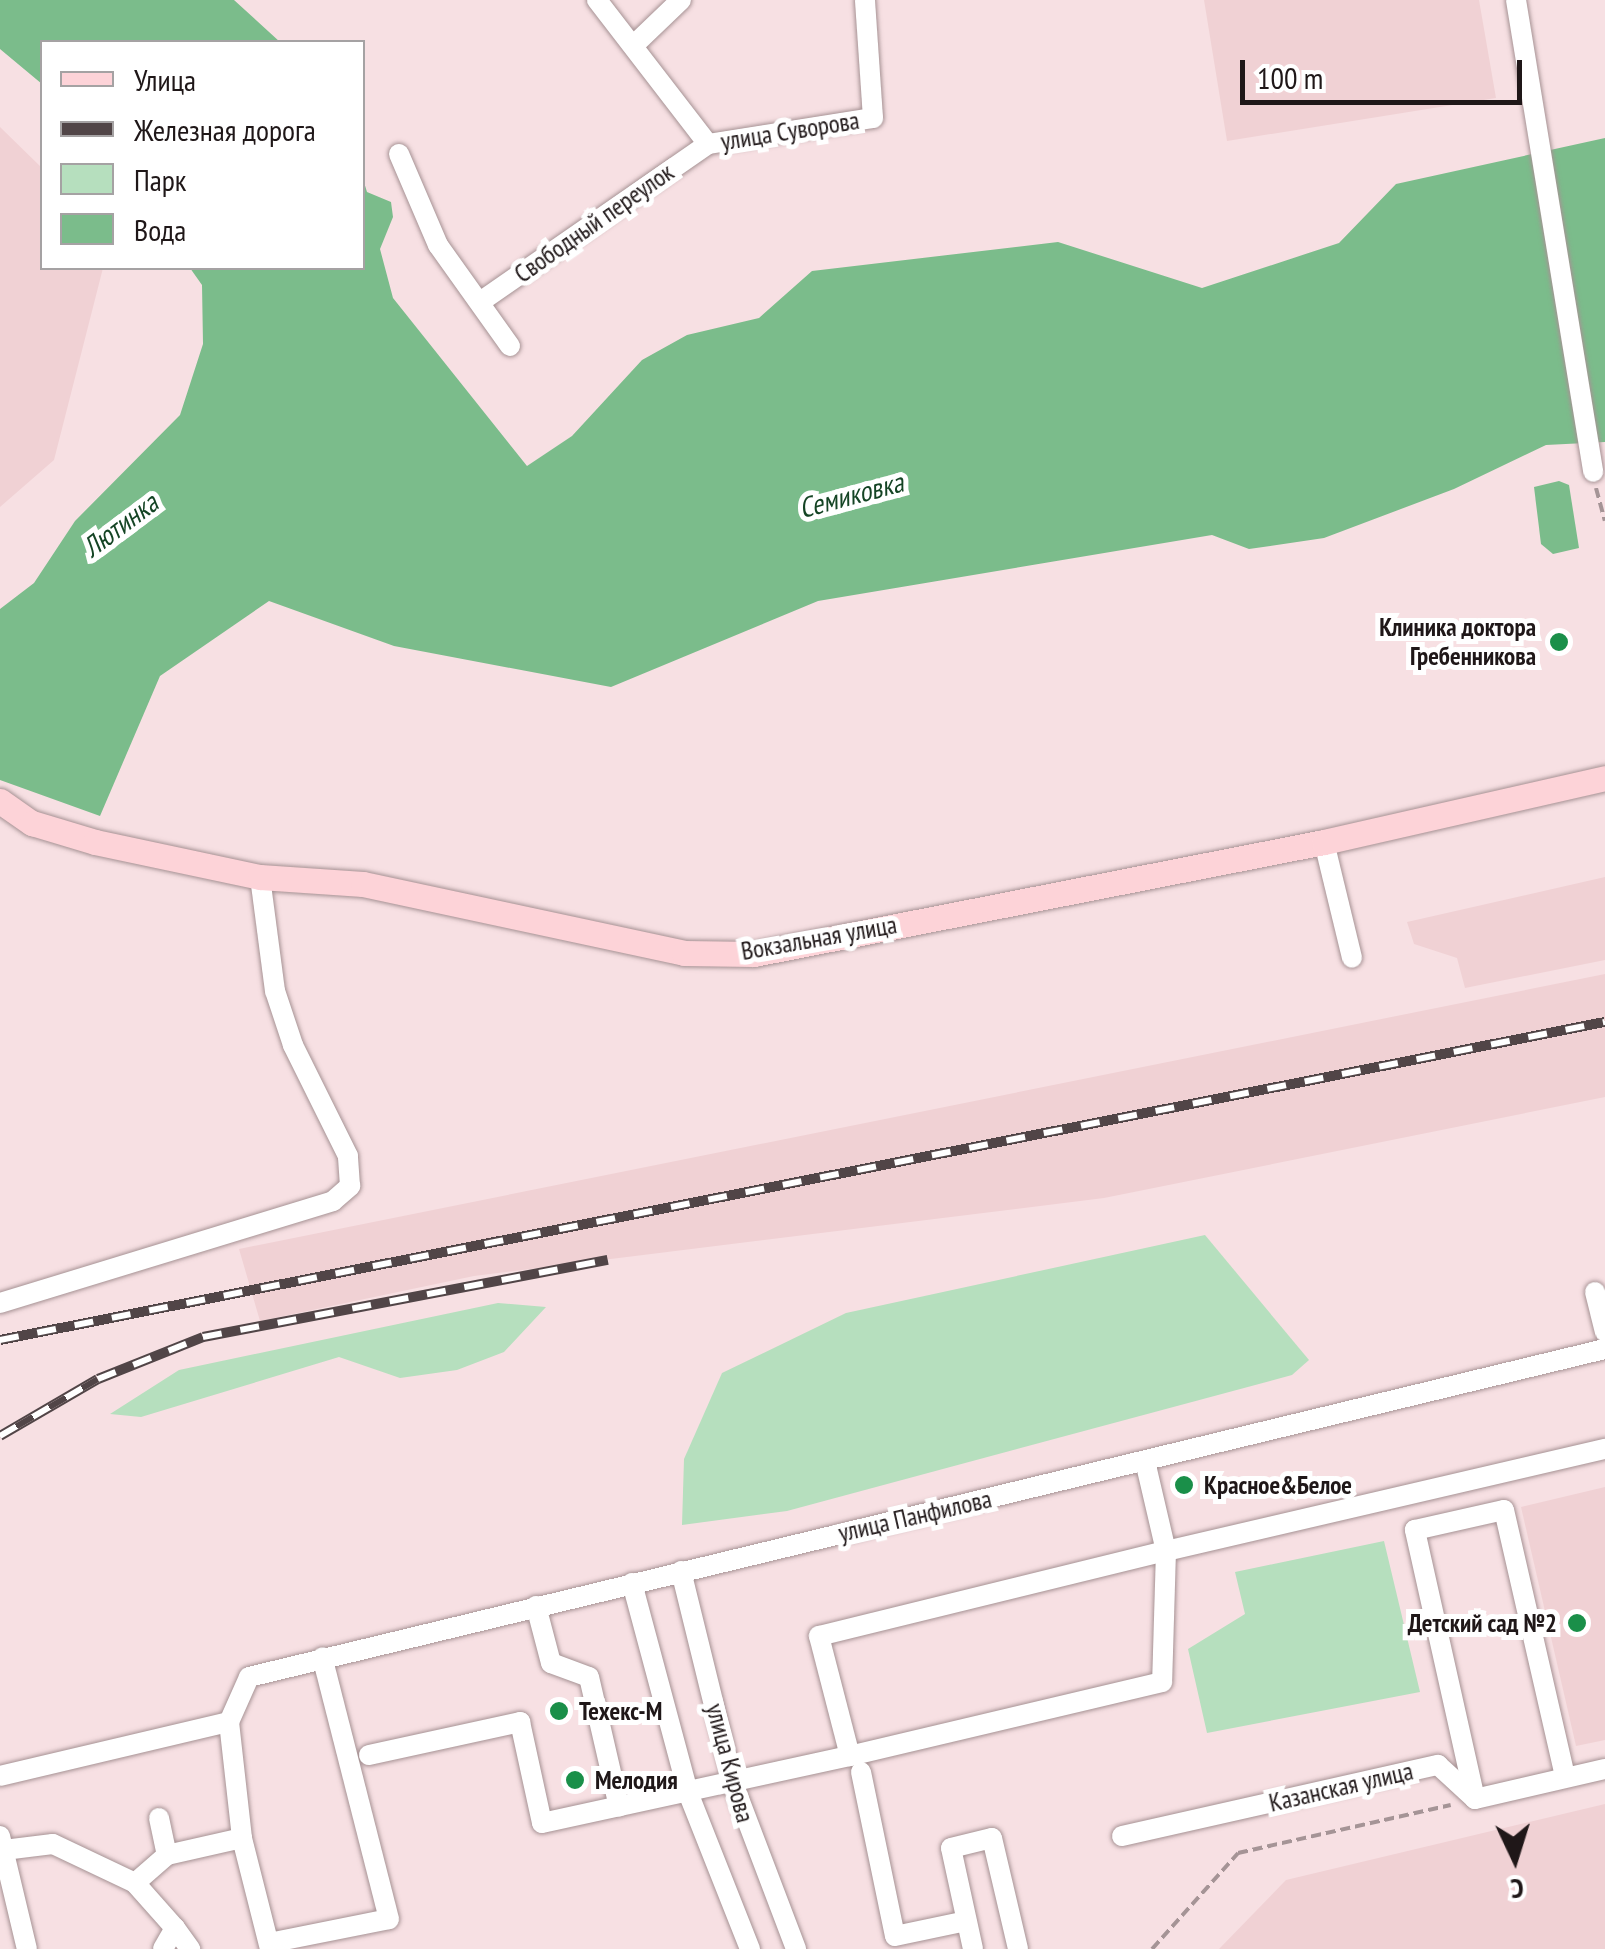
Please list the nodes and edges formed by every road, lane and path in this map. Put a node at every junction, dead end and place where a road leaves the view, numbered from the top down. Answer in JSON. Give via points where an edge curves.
{"nodes":[{"id":1,"x":597,"y":0,"type":"edge"},
{"id":2,"x":681,"y":0,"type":"edge"},
{"id":3,"x":865,"y":0,"type":"edge"},
{"id":4,"x":1516,"y":0,"type":"edge"},
{"id":5,"x":634,"y":45,"type":"junction"},
{"id":6,"x":708,"y":144,"type":"junction"},
{"id":7,"x":399,"y":154,"type":"dead end"},
{"id":8,"x":480,"y":302,"type":"junction"},
{"id":9,"x":510,"y":346,"type":"dead end"},
{"id":10,"x":1593,"y":472,"type":"joint"},
{"id":11,"x":1605,"y":521,"type":"edge"},
{"id":12,"x":1605,"y":778,"type":"edge"},
{"id":13,"x":0,"y":801,"type":"edge"},
{"id":14,"x":1324,"y":842,"type":"junction"},
{"id":15,"x":260,"y":876,"type":"junction"},
{"id":16,"x":1352,"y":958,"type":"dead end"},
{"id":17,"x":1595,"y":1292,"type":"dead end"},
{"id":18,"x":0,"y":1303,"type":"edge"},
{"id":19,"x":1604,"y":1348,"type":"edge"},
{"id":20,"x":1605,"y":1449,"type":"edge"},
{"id":21,"x":1145,"y":1461,"type":"junction"},
{"id":22,"x":1166,"y":1551,"type":"junction"},
{"id":23,"x":682,"y":1571,"type":"junction"},
{"id":24,"x":632,"y":1583,"type":"junction"},
{"id":25,"x":536,"y":1606,"type":"junction"},
{"id":26,"x":322,"y":1657,"type":"junction"},
{"id":27,"x":229,"y":1722,"type":"junction"},
{"id":28,"x":368,"y":1755,"type":"dead end"},
{"id":29,"x":855,"y":1764,"type":"junction"},
{"id":30,"x":1605,"y":1769,"type":"edge"},
{"id":31,"x":0,"y":1776,"type":"edge"},
{"id":32,"x":1565,"y":1777,"type":"junction"},
{"id":33,"x":733,"y":1783,"type":"junction"},
{"id":34,"x":689,"y":1795,"type":"junction"},
{"id":35,"x":1475,"y":1800,"type":"junction"},
{"id":36,"x":618,"y":1808,"type":"junction"},
{"id":37,"x":159,"y":1818,"type":"dead end"},
{"id":38,"x":1122,"y":1836,"type":"dead end"},
{"id":39,"x":242,"y":1838,"type":"junction"},
{"id":40,"x":2,"y":1843,"type":"edge"},
{"id":41,"x":167,"y":1855,"type":"junction"},
{"id":42,"x":135,"y":1883,"type":"junction"},
{"id":43,"x":966,"y":1921,"type":"junction"},
{"id":44,"x":175,"y":1928,"type":"junction"},
{"id":45,"x":270,"y":1946,"type":"edge"},
{"id":46,"x":27,"y":1949,"type":"edge"},
{"id":47,"x":163,"y":1949,"type":"edge"},
{"id":48,"x":190,"y":1949,"type":"edge"},
{"id":49,"x":750,"y":1949,"type":"edge"},
{"id":50,"x":796,"y":1949,"type":"edge"},
{"id":51,"x":972,"y":1949,"type":"edge"},
{"id":52,"x":1018,"y":1949,"type":"edge"},
{"id":53,"x":1152,"y":1949,"type":"edge"}],
"edges":[{"from":1,"to":5,"type":"street","name":"улица Суворова"},
{"from":2,"to":5,"type":"street"},
{"from":3,"to":6,"type":"street","name":"улица Суворова","via":[[873,118]]},
{"from":4,"to":10,"type":"street"},
{"from":5,"to":6,"type":"street","name":"улица Суворова"},
{"from":6,"to":8,"type":"street","name":"Свободный переулок"},
{"from":7,"to":8,"type":"street","via":[[438,245]]},
{"from":8,"to":9,"type":"street"},
{"from":10,"to":11,"type":"path"},
{"from":12,"to":14,"type":"main road","name":"Вокзальная улица"},
{"from":13,"to":15,"type":"main road","name":"Вокзальная улица","via":[[32,823]]},
{"from":14,"to":15,"type":"main road","name":"Вокзальная улица","via":[[754,954],[684,953],[363,884]]},
{"from":14,"to":16,"type":"street"},
{"from":15,"to":18,"type":"street","via":[[275,991],[348,1156],[350,1186],[333,1201]]},
{"from":17,"to":19,"type":"street"},
{"from":19,"to":21,"type":"street","name":"улица Панфилова"},
{"from":20,"to":22,"type":"street"},
{"from":21,"to":22,"type":"street"},
{"from":21,"to":23,"type":"street","name":"улица Панфилова"},
{"from":22,"to":29,"type":"street","via":[[1162,1682]]},
{"from":22,"to":29,"type":"street","via":[[819,1636]]},
{"from":23,"to":24,"type":"street","name":"улица Панфилова"},
{"from":23,"to":33,"type":"street","name":"улица Кирова"},
{"from":24,"to":25,"type":"street","name":"улица Панфилова"},
{"from":24,"to":34,"type":"street","name":"улица Кирова"},
{"from":25,"to":26,"type":"street","name":"улица Панфилова"},
{"from":25,"to":36,"type":"street","via":[[550,1664],[589,1677]]},
{"from":26,"to":27,"type":"street","name":"улица Панфилова","via":[[249,1677]]},
{"from":26,"to":45,"type":"street","via":[[389,1920]]},
{"from":27,"to":31,"type":"street"},
{"from":27,"to":39,"type":"street"},
{"from":28,"to":36,"type":"street","via":[[520,1722],[542,1824]]},
{"from":29,"to":33,"type":"street"},
{"from":29,"to":43,"type":"street","via":[[895,1936]]},
{"from":30,"to":32,"type":"street"},
{"from":32,"to":35,"type":"street"},
{"from":32,"to":35,"type":"street","via":[[1504,1510],[1415,1530]]},
{"from":33,"to":34,"type":"street"},
{"from":33,"to":50,"type":"street","name":"улица Кирова"},
{"from":34,"to":36,"type":"street"},
{"from":34,"to":49,"type":"street","name":"улица Кирова"},
{"from":35,"to":38,"type":"street","name":"Казанская улица","via":[[1438,1764]]},
{"from":35,"to":53,"type":"path","via":[[1238,1852]]},
{"from":37,"to":41,"type":"street"},
{"from":39,"to":41,"type":"street"},
{"from":39,"to":45,"type":"street"},
{"from":40,"to":42,"type":"street","via":[[54,1844]]},
{"from":40,"to":46,"type":"street"},
{"from":41,"to":42,"type":"street"},
{"from":42,"to":44,"type":"street"},
{"from":43,"to":51,"type":"street"},
{"from":43,"to":52,"type":"street","via":[[951,1848],[992,1838]]},
{"from":44,"to":47,"type":"street"},
{"from":44,"to":48,"type":"street"}]}
